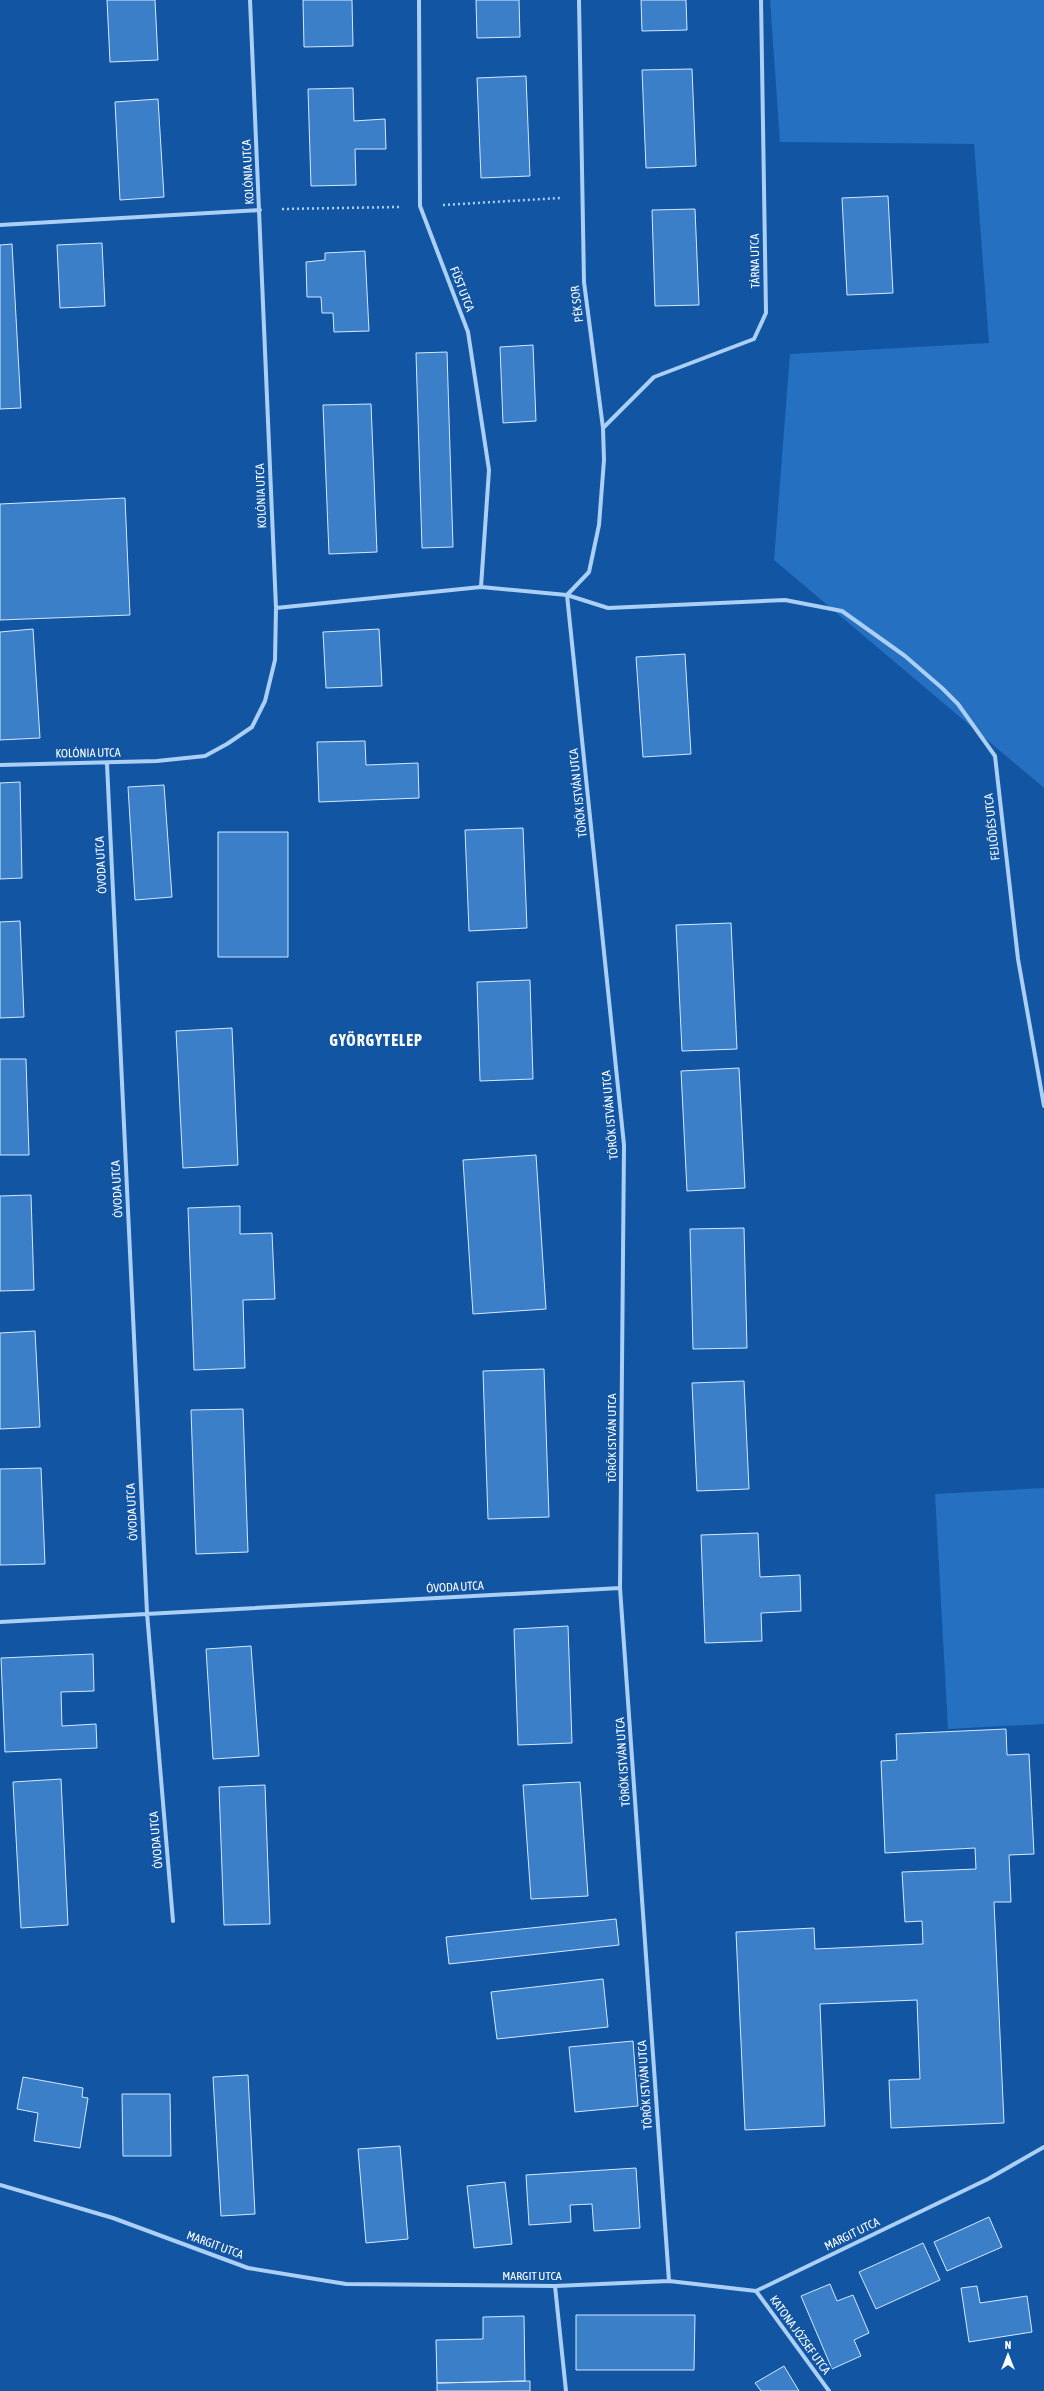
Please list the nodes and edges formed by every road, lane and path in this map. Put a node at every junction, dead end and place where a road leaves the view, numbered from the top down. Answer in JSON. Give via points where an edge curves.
{"nodes":[{"id":1,"x":250,"y":0,"type":"edge"},
{"id":2,"x":419,"y":0,"type":"edge"},
{"id":3,"x":579,"y":0,"type":"edge"},
{"id":4,"x":761,"y":0,"type":"edge"},
{"id":5,"x":260,"y":210,"type":"junction"},
{"id":6,"x":0,"y":225,"type":"edge"},
{"id":7,"x":603,"y":428,"type":"junction"},
{"id":8,"x":481,"y":587,"type":"junction"},
{"id":9,"x":567,"y":595,"type":"junction"},
{"id":10,"x":276,"y":608,"type":"junction"},
{"id":11,"x":0,"y":764,"type":"edge"},
{"id":12,"x":106,"y":764,"type":"junction"},
{"id":13,"x":1044,"y":1106,"type":"edge"},
{"id":14,"x":620,"y":1588,"type":"junction"},
{"id":15,"x":147,"y":1613,"type":"junction"},
{"id":16,"x":0,"y":1622,"type":"edge"},
{"id":17,"x":173,"y":1921,"type":"dead end"},
{"id":18,"x":1044,"y":2147,"type":"edge"},
{"id":19,"x":0,"y":2185,"type":"edge"},
{"id":20,"x":669,"y":2281,"type":"junction"},
{"id":21,"x":555,"y":2286,"type":"junction"},
{"id":22,"x":756,"y":2291,"type":"junction"},
{"id":23,"x":566,"y":2391,"type":"edge"},
{"id":24,"x":829,"y":2391,"type":"edge"}],
"edges":[{"from":1,"to":5,"type":"street","name":"KOLÓNIA UTCA"},
{"from":2,"to":8,"type":"street","name":"FÜST UTCA","via":[[420,206],[468,332],[489,470]]},
{"from":3,"to":7,"type":"street","name":"PÉK SOR","via":[[584,282]]},
{"from":4,"to":7,"type":"street","name":"TÁRNA UTCA","via":[[766,313],[754,339],[654,378]]},
{"from":5,"to":6,"type":"street"},
{"from":5,"to":10,"type":"street","name":"KOLÓNIA UTCA"},
{"from":7,"to":9,"type":"street","name":"PÉK SOR","via":[[604,460],[598,532],[589,572]]},
{"from":8,"to":9,"type":"street"},
{"from":8,"to":10,"type":"street"},
{"from":9,"to":13,"type":"street","name":"FEJLŐDÉS UTCA","via":[[608,608],[785,600],[842,611],[905,656],[958,704],[995,756],[1001,827],[1018,959]]},
{"from":9,"to":14,"type":"street","name":"TÖRÖK ISTVÁN UTCA","via":[[624,1145]]},
{"from":10,"to":12,"type":"street","name":"KOLÓNIA UTCA","via":[[275,660],[265,701],[252,726],[205,756]]},
{"from":11,"to":12,"type":"street","name":"KOLÓNIA UTCA"},
{"from":12,"to":15,"type":"street","name":"ÓVODA UTCA"},
{"from":14,"to":15,"type":"street","name":"ÓVODA UTCA"},
{"from":14,"to":20,"type":"street","name":"TÖRÖK ISTVÁN UTCA"},
{"from":15,"to":16,"type":"street","name":"ÓVODA UTCA"},
{"from":15,"to":17,"type":"street","name":"ÓVODA UTCA"},
{"from":18,"to":22,"type":"street","name":"MARGIT UTCA","via":[[988,2179]]},
{"from":19,"to":21,"type":"street","name":"MARGIT UTCA","via":[[113,2218],[248,2268],[346,2284]]},
{"from":20,"to":21,"type":"street","name":"MARGIT UTCA"},
{"from":20,"to":22,"type":"street","name":"MARGIT UTCA"},
{"from":21,"to":23,"type":"street"},
{"from":22,"to":24,"type":"street","name":"KATONA JÓZSEF UTCA"}]}
